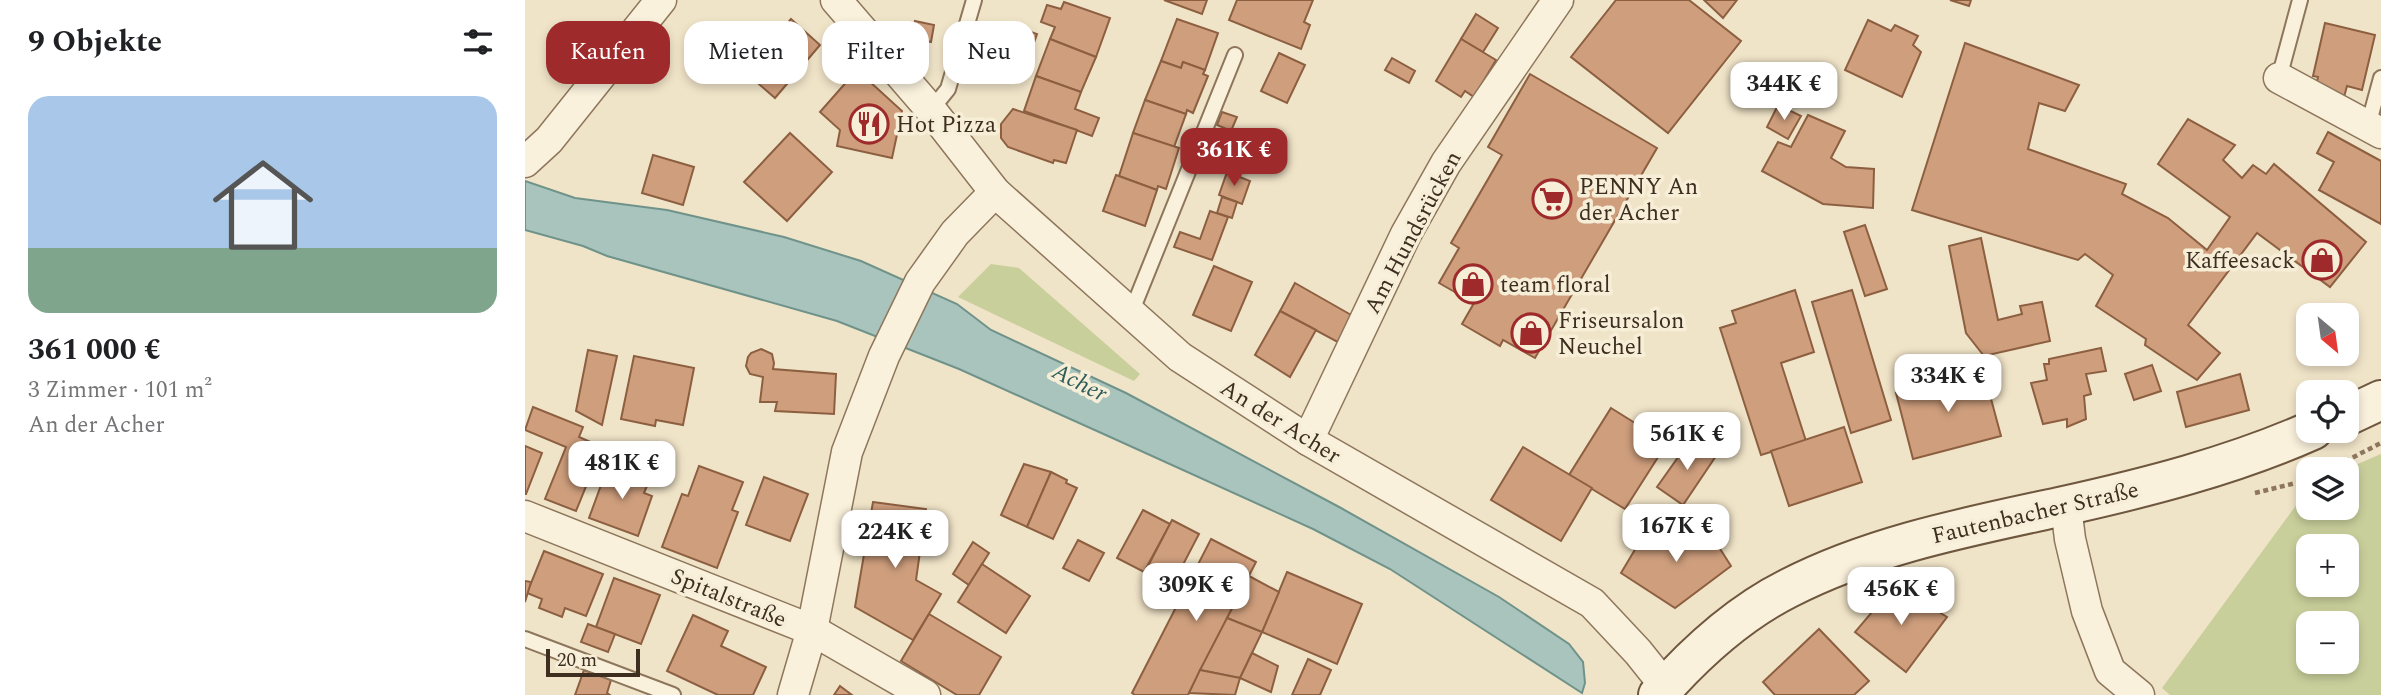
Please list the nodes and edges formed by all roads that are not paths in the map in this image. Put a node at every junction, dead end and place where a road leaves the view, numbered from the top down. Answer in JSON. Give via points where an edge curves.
{"nodes":[{"id":1,"x":660,"y":0,"type":"edge"},
{"id":2,"x":836,"y":0,"type":"edge"},
{"id":3,"x":974,"y":0,"type":"edge"},
{"id":4,"x":1558,"y":0,"type":"edge"},
{"id":5,"x":2300,"y":0,"type":"edge"},
{"id":6,"x":1235,"y":55,"type":"dead end"},
{"id":7,"x":2279,"y":78,"type":"joint"},
{"id":8,"x":2381,"y":78,"type":"edge"},
{"id":9,"x":931,"y":110,"type":"junction"},
{"id":10,"x":2375,"y":130,"type":"edge"},
{"id":11,"x":525,"y":162,"type":"edge"},
{"id":12,"x":995,"y":192,"type":"junction"},
{"id":13,"x":1131,"y":313,"type":"junction"},
{"id":14,"x":2381,"y":400,"type":"edge"},
{"id":15,"x":2359,"y":410,"type":"edge"},
{"id":16,"x":2296,"y":438,"type":"edge"},
{"id":17,"x":1308,"y":440,"type":"junction"},
{"id":18,"x":2066,"y":506,"type":"junction"},
{"id":19,"x":525,"y":516,"type":"edge"},
{"id":20,"x":812,"y":630,"type":"junction"},
{"id":21,"x":525,"y":639,"type":"edge"},
{"id":22,"x":1665,"y":692,"type":"edge"},
{"id":23,"x":673,"y":695,"type":"edge"},
{"id":24,"x":793,"y":695,"type":"edge"},
{"id":25,"x":925,"y":695,"type":"edge"},
{"id":26,"x":2140,"y":695,"type":"edge"}],
"edges":[{"from":1,"to":11,"type":"street","via":[[549,140]]},
{"from":2,"to":9,"type":"street","name":"An der Acher"},
{"from":3,"to":9,"type":"lane","via":[[948,89]]},
{"from":4,"to":17,"type":"street","name":"Am Hundsrücken","via":[[1446,163],[1406,234]]},
{"from":5,"to":7,"type":"lane"},
{"from":6,"to":13,"type":"lane"},
{"from":7,"to":10,"type":"street"},
{"from":8,"to":10,"type":"lane"},
{"from":9,"to":12,"type":"street","name":"An der Acher"},
{"from":12,"to":13,"type":"street","name":"An der Acher"},
{"from":12,"to":20,"type":"street","via":[[955,233],[920,282],[884,356],[847,452]]},
{"from":13,"to":17,"type":"street","name":"An der Acher","via":[[1180,357]]},
{"from":14,"to":15,"type":"street"},
{"from":16,"to":18,"type":"street","name":"Fautenbacher Straße","via":[[2189,475]]},
{"from":17,"to":22,"type":"street","name":"An der Acher","via":[[1592,603],[1638,652]]},
{"from":18,"to":22,"type":"street","name":"Fautenbacher Straße","via":[[1913,541],[1789,588],[1714,638]]},
{"from":18,"to":26,"type":"street","via":[[2087,611],[2105,659],[2110,671]]},
{"from":19,"to":20,"type":"street","name":"Spitalstraße"},
{"from":20,"to":24,"type":"street"},
{"from":20,"to":25,"type":"street","name":"Spitalstraße"},
{"from":21,"to":23,"type":"lane"}]}
